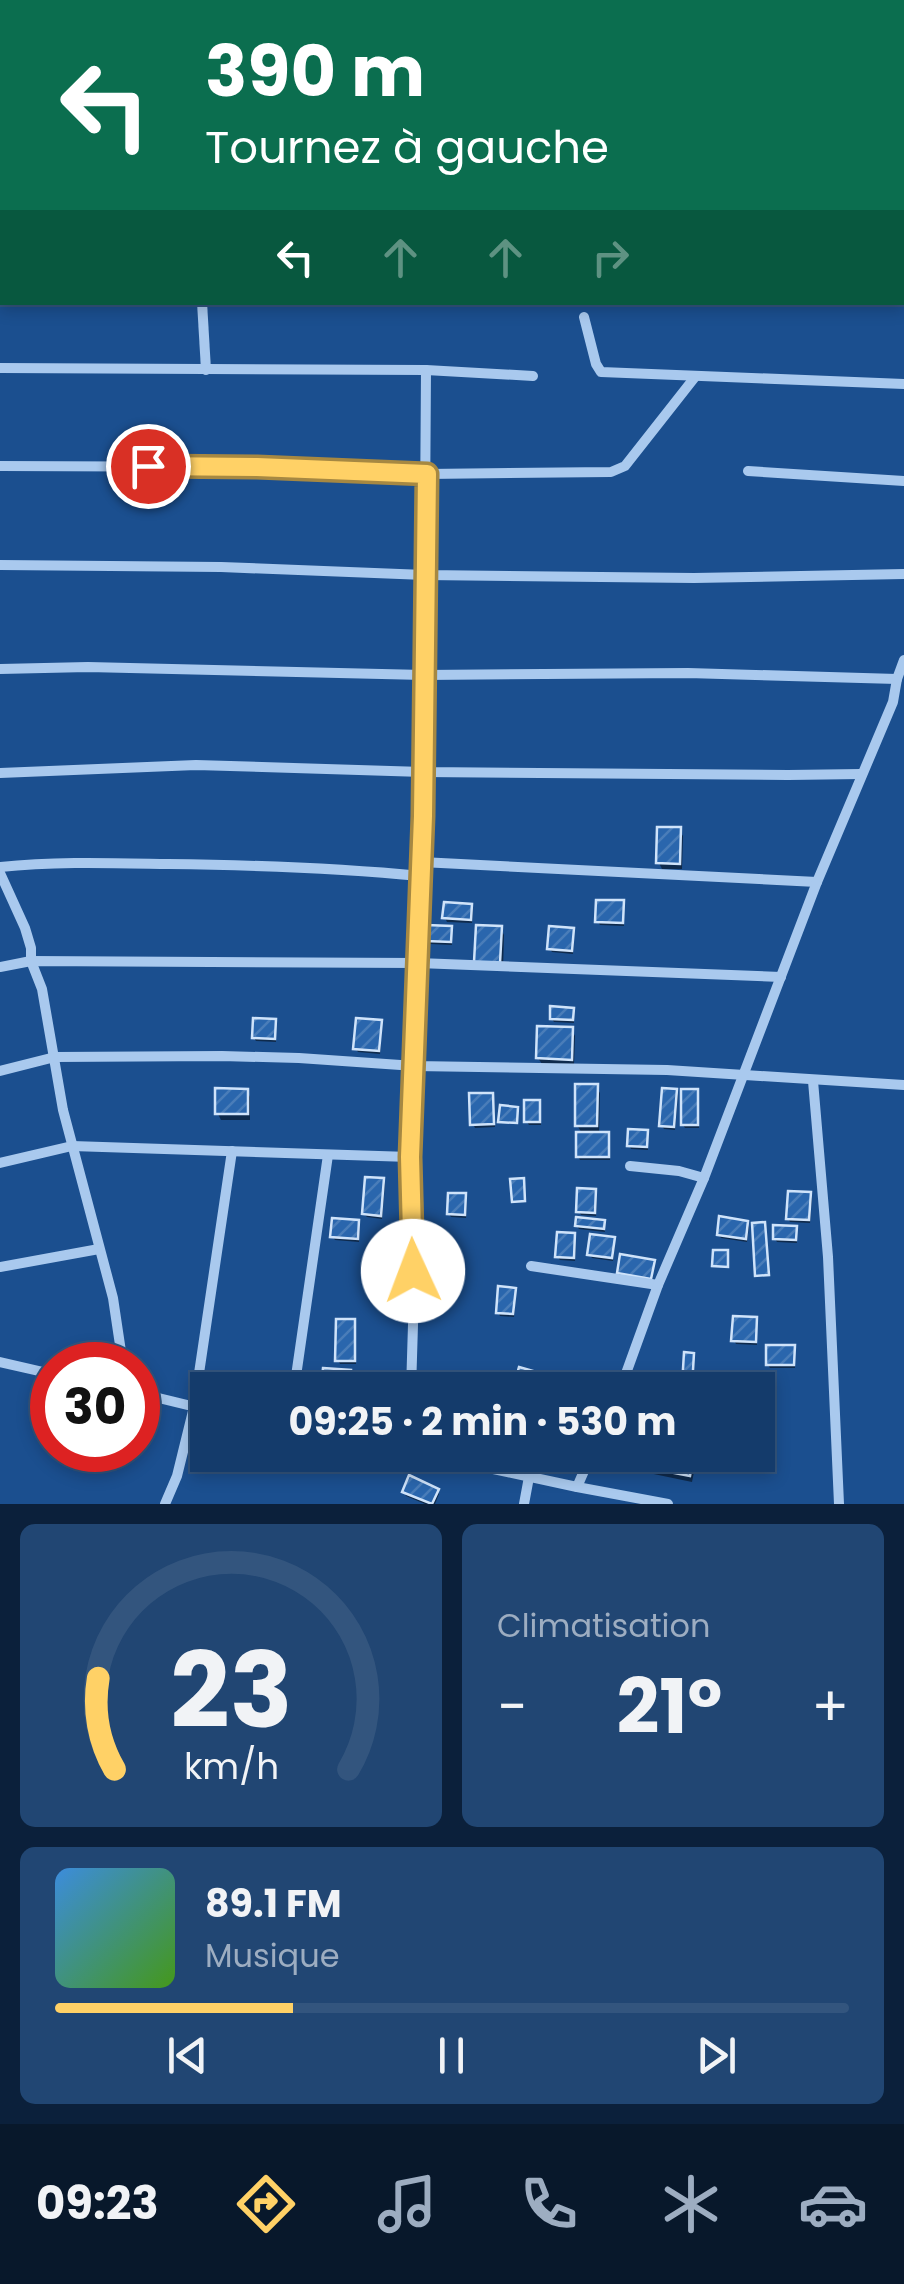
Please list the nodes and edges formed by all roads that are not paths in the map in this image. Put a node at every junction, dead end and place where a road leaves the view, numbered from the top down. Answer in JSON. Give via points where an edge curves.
{"nodes":[{"id":1,"x":202,"y":305,"type":"edge"},
{"id":2,"x":584,"y":317,"type":"dead end"},
{"id":3,"x":0,"y":368,"type":"edge"},
{"id":4,"x":206,"y":370,"type":"junction"},
{"id":5,"x":426,"y":370,"type":"junction"},
{"id":6,"x":533,"y":376,"type":"dead end"},
{"id":7,"x":695,"y":377,"type":"junction"},
{"id":8,"x":904,"y":384,"type":"edge"},
{"id":9,"x":0,"y":466,"type":"edge"},
{"id":10,"x":748,"y":472,"type":"dead end"},
{"id":11,"x":427,"y":474,"type":"junction"},
{"id":12,"x":904,"y":481,"type":"edge"},
{"id":13,"x":0,"y":565,"type":"edge"},
{"id":14,"x":904,"y":574,"type":"edge"},
{"id":15,"x":425,"y":575,"type":"junction"},
{"id":16,"x":904,"y":660,"type":"edge"},
{"id":17,"x":0,"y":669,"type":"edge"},
{"id":18,"x":424,"y":675,"type":"junction"},
{"id":19,"x":896,"y":679,"type":"junction"},
{"id":20,"x":898,"y":702,"type":"edge"},
{"id":21,"x":423,"y":772,"type":"junction"},
{"id":22,"x":0,"y":774,"type":"edge"},
{"id":23,"x":861,"y":774,"type":"junction"},
{"id":24,"x":421,"y":862,"type":"junction"},
{"id":25,"x":0,"y":870,"type":"edge"},
{"id":26,"x":421,"y":876,"type":"junction"},
{"id":27,"x":817,"y":882,"type":"junction"},
{"id":28,"x":31,"y":961,"type":"junction"},
{"id":29,"x":418,"y":962,"type":"junction"},
{"id":30,"x":0,"y":967,"type":"edge"},
{"id":31,"x":781,"y":977,"type":"junction"},
{"id":32,"x":54,"y":1057,"type":"junction"},
{"id":33,"x":415,"y":1066,"type":"junction"},
{"id":34,"x":0,"y":1071,"type":"edge"},
{"id":35,"x":742,"y":1076,"type":"junction"},
{"id":36,"x":812,"y":1080,"type":"junction"},
{"id":37,"x":904,"y":1085,"type":"edge"},
{"id":38,"x":72,"y":1146,"type":"junction"},
{"id":39,"x":232,"y":1152,"type":"junction"},
{"id":40,"x":328,"y":1155,"type":"junction"},
{"id":41,"x":410,"y":1157,"type":"junction"},
{"id":42,"x":0,"y":1163,"type":"edge"},
{"id":43,"x":630,"y":1166,"type":"dead end"},
{"id":44,"x":704,"y":1178,"type":"junction"},
{"id":45,"x":98,"y":1249,"type":"junction"},
{"id":46,"x":531,"y":1266,"type":"dead end"},
{"id":47,"x":0,"y":1267,"type":"edge"},
{"id":48,"x":658,"y":1285,"type":"junction"},
{"id":49,"x":120,"y":1342,"type":"edge"},
{"id":50,"x":0,"y":1362,"type":"edge"},
{"id":51,"x":30,"y":1369,"type":"edge"},
{"id":52,"x":199,"y":1372,"type":"edge"},
{"id":53,"x":297,"y":1372,"type":"edge"},
{"id":54,"x":411,"y":1372,"type":"edge"},
{"id":55,"x":627,"y":1372,"type":"edge"},
{"id":56,"x":160,"y":1398,"type":"edge"},
{"id":57,"x":190,"y":1406,"type":"edge"},
{"id":58,"x":190,"y":1423,"type":"edge"},
{"id":59,"x":503,"y":1472,"type":"edge"},
{"id":60,"x":583,"y":1472,"type":"edge"},
{"id":61,"x":529,"y":1478,"type":"junction"},
{"id":62,"x":576,"y":1487,"type":"junction"},
{"id":63,"x":165,"y":1504,"type":"edge"},
{"id":64,"x":524,"y":1504,"type":"edge"},
{"id":65,"x":668,"y":1504,"type":"edge"},
{"id":66,"x":839,"y":1504,"type":"edge"}],
"edges":[{"from":1,"to":4,"type":"street"},
{"from":2,"to":7,"type":"street","via":[[601,372]]},
{"from":3,"to":4,"type":"street"},
{"from":4,"to":5,"type":"street"},
{"from":5,"to":6,"type":"street"},
{"from":5,"to":11,"type":"street"},
{"from":7,"to":8,"type":"street"},
{"from":7,"to":11,"type":"street","via":[[625,466],[611,472]]},
{"from":9,"to":11,"type":"street"},
{"from":10,"to":12,"type":"street"},
{"from":11,"to":15,"type":"street"},
{"from":13,"to":15,"type":"street"},
{"from":14,"to":15,"type":"street"},
{"from":15,"to":18,"type":"street"},
{"from":16,"to":19,"type":"street"},
{"from":17,"to":18,"type":"street"},
{"from":18,"to":19,"type":"street","via":[[688,672]]},
{"from":18,"to":21,"type":"street"},
{"from":19,"to":20,"type":"street"},
{"from":20,"to":23,"type":"street"},
{"from":21,"to":22,"type":"street","via":[[196,765]]},
{"from":21,"to":23,"type":"street"},
{"from":21,"to":24,"type":"street"},
{"from":23,"to":27,"type":"street"},
{"from":24,"to":26,"type":"street"},
{"from":24,"to":27,"type":"street"},
{"from":25,"to":26,"type":"street","via":[[75,863],[262,865]]},
{"from":25,"to":28,"type":"street"},
{"from":26,"to":29,"type":"street"},
{"from":27,"to":31,"type":"street"},
{"from":28,"to":29,"type":"street"},
{"from":28,"to":30,"type":"street"},
{"from":28,"to":32,"type":"street"},
{"from":29,"to":31,"type":"street"},
{"from":29,"to":33,"type":"street"},
{"from":31,"to":35,"type":"street"},
{"from":32,"to":33,"type":"street","via":[[260,1057]]},
{"from":32,"to":34,"type":"street"},
{"from":32,"to":38,"type":"street"},
{"from":33,"to":35,"type":"street"},
{"from":33,"to":41,"type":"street"},
{"from":35,"to":36,"type":"street"},
{"from":35,"to":44,"type":"street"},
{"from":36,"to":37,"type":"street"},
{"from":36,"to":66,"type":"street"},
{"from":38,"to":39,"type":"street"},
{"from":38,"to":42,"type":"street"},
{"from":38,"to":45,"type":"street"},
{"from":39,"to":40,"type":"street"},
{"from":39,"to":52,"type":"street"},
{"from":40,"to":41,"type":"street"},
{"from":40,"to":53,"type":"street"},
{"from":41,"to":54,"type":"street"},
{"from":43,"to":44,"type":"street"},
{"from":44,"to":48,"type":"street"},
{"from":45,"to":47,"type":"street"},
{"from":45,"to":49,"type":"street"},
{"from":46,"to":48,"type":"street"},
{"from":48,"to":55,"type":"street"},
{"from":50,"to":51,"type":"street"},
{"from":56,"to":57,"type":"street"},
{"from":58,"to":63,"type":"street"},
{"from":59,"to":61,"type":"street"},
{"from":60,"to":62,"type":"street"},
{"from":61,"to":62,"type":"street"},
{"from":61,"to":64,"type":"street"},
{"from":62,"to":65,"type":"street"}]}
